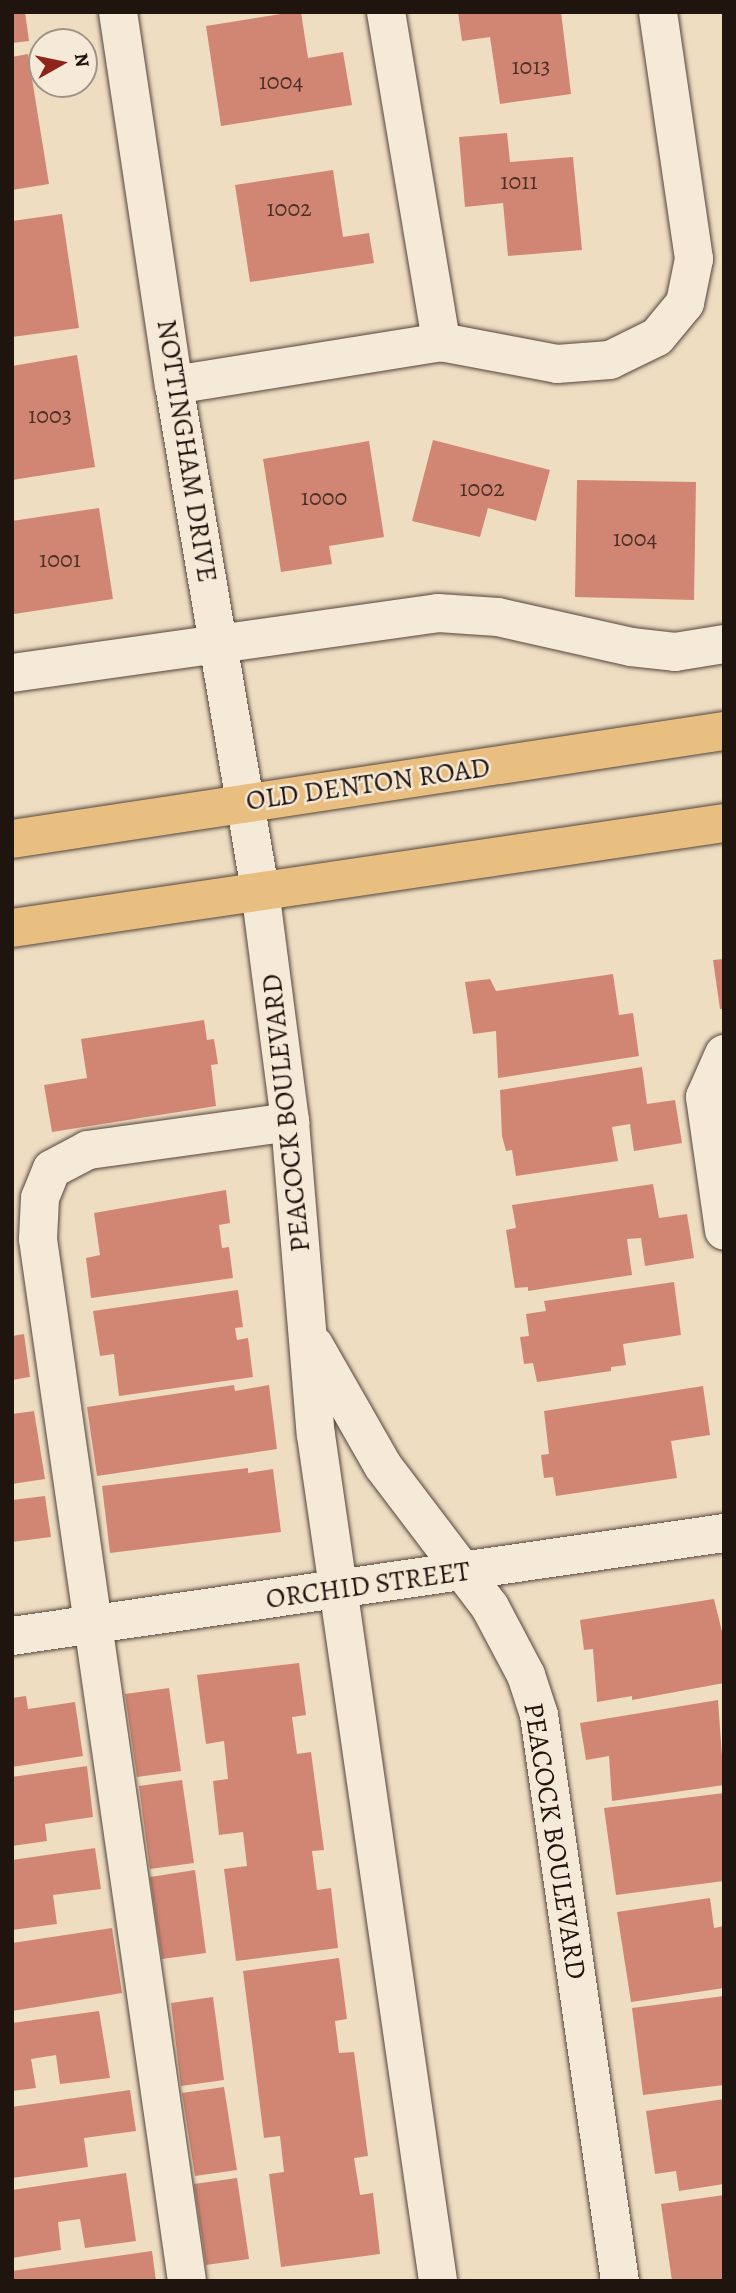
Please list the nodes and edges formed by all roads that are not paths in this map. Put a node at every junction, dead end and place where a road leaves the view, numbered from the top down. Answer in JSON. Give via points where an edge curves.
{"nodes":[{"id":1,"x":118,"y":12,"type":"edge"},
{"id":2,"x":386,"y":12,"type":"edge"},
{"id":3,"x":658,"y":12,"type":"edge"},
{"id":4,"x":441,"y":342,"type":"junction"},
{"id":5,"x":174,"y":386,"type":"junction"},
{"id":6,"x":218,"y":641,"type":"junction"},
{"id":7,"x":724,"y":644,"type":"edge"},
{"id":8,"x":12,"y":673,"type":"edge"},
{"id":9,"x":724,"y":731,"type":"edge"},
{"id":10,"x":246,"y":802,"type":"junction"},
{"id":11,"x":724,"y":823,"type":"edge"},
{"id":12,"x":12,"y":839,"type":"edge"},
{"id":13,"x":260,"y":890,"type":"junction"},
{"id":14,"x":12,"y":928,"type":"edge"},
{"id":15,"x":724,"y":1054,"type":"edge"},
{"id":16,"x":290,"y":1122,"type":"junction"},
{"id":17,"x":724,"y":1231,"type":"edge"},
{"id":18,"x":309,"y":1337,"type":"junction"},
{"id":19,"x":724,"y":1534,"type":"edge"},
{"id":20,"x":465,"y":1572,"type":"junction"},
{"id":21,"x":340,"y":1589,"type":"junction"},
{"id":22,"x":92,"y":1625,"type":"junction"},
{"id":23,"x":12,"y":1636,"type":"edge"},
{"id":24,"x":187,"y":2281,"type":"edge"},
{"id":25,"x":438,"y":2281,"type":"edge"},
{"id":26,"x":620,"y":2281,"type":"edge"}],
"edges":[{"from":1,"to":5,"type":"street","name":"NOTTINGHAM DRIVE"},
{"from":2,"to":4,"type":"street"},
{"from":3,"to":4,"type":"street","via":[[694,259],[685,303],[657,337],[610,360],[558,364]]},
{"from":4,"to":5,"type":"street"},
{"from":5,"to":6,"type":"street","name":"NOTTINGHAM DRIVE"},
{"from":6,"to":7,"type":"street","via":[[438,613],[498,617],[675,652]]},
{"from":6,"to":8,"type":"street"},
{"from":6,"to":10,"type":"street","name":"NOTTINGHAM DRIVE"},
{"from":9,"to":10,"type":"main road","name":"OLD DENTON ROAD"},
{"from":10,"to":12,"type":"main road","name":"OLD DENTON ROAD"},
{"from":10,"to":13,"type":"street","name":"NOTTINGHAM DRIVE"},
{"from":11,"to":13,"type":"main road"},
{"from":13,"to":14,"type":"main road"},
{"from":13,"to":16,"type":"street","name":"PEACOCK BOULEVARD"},
{"from":15,"to":17,"type":"street","via":[[705,1097]]},
{"from":16,"to":18,"type":"street","name":"PEACOCK BOULEVARD"},
{"from":16,"to":22,"type":"street","via":[[89,1150],[52,1169],[40,1198],[38,1239]]},
{"from":18,"to":20,"type":"street","name":"PEACOCK BOULEVARD","via":[[383,1466]]},
{"from":18,"to":21,"type":"street","name":"PEACOCK BOULEVARD","via":[[316,1435]]},
{"from":19,"to":20,"type":"street","name":"ORCHID STREET"},
{"from":20,"to":21,"type":"street","name":"ORCHID STREET"},
{"from":20,"to":26,"type":"street","name":"PEACOCK BOULEVARD","via":[[504,1630],[539,1714]]},
{"from":21,"to":22,"type":"street","name":"ORCHID STREET"},
{"from":21,"to":25,"type":"street","name":"PEACOCK BOULEVARD"},
{"from":22,"to":23,"type":"street","name":"ORCHID STREET"},
{"from":22,"to":24,"type":"street"}]}
